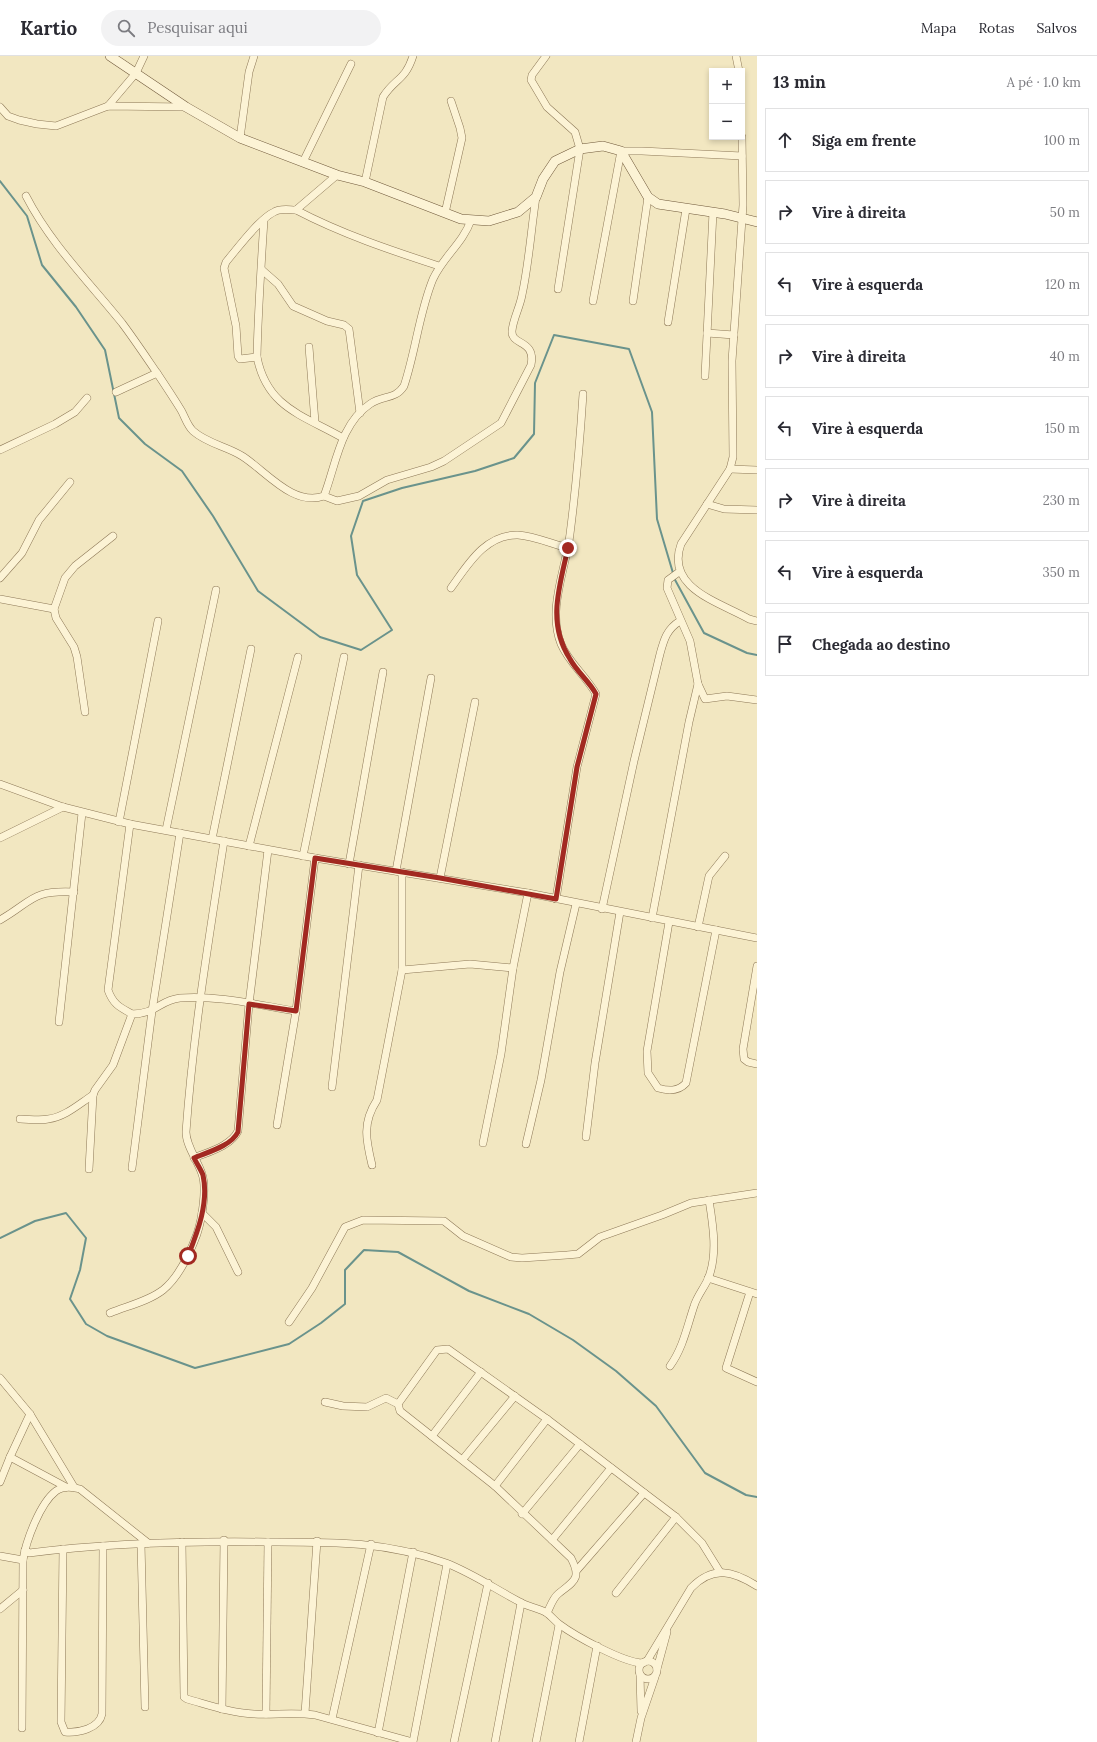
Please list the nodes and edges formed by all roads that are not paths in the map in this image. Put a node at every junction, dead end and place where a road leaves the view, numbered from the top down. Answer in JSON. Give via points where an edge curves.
{"nodes":[{"id":1,"x":110,"y":56,"type":"edge"},
{"id":2,"x":144,"y":56,"type":"edge"},
{"id":3,"x":254,"y":56,"type":"edge"},
{"id":4,"x":413,"y":56,"type":"edge"},
{"id":5,"x":546,"y":56,"type":"edge"},
{"id":6,"x":736,"y":56,"type":"edge"},
{"id":7,"x":350,"y":64,"type":"dead end"},
{"id":8,"x":738,"y":68,"type":"edge"},
{"id":9,"x":136,"y":73,"type":"junction"},
{"id":10,"x":451,"y":101,"type":"dead end"},
{"id":11,"x":108,"y":106,"type":"junction"},
{"id":12,"x":0,"y":107,"type":"edge"},
{"id":13,"x":186,"y":108,"type":"junction"},
{"id":14,"x":240,"y":138,"type":"junction"},
{"id":15,"x":742,"y":140,"type":"edge"},
{"id":16,"x":580,"y":149,"type":"junction"},
{"id":17,"x":621,"y":151,"type":"junction"},
{"id":18,"x":742,"y":156,"type":"junction"},
{"id":19,"x":303,"y":162,"type":"junction"},
{"id":20,"x":337,"y":175,"type":"junction"},
{"id":21,"x":365,"y":182,"type":"junction"},
{"id":22,"x":26,"y":196,"type":"dead end"},
{"id":23,"x":536,"y":197,"type":"junction"},
{"id":24,"x":648,"y":197,"type":"junction"},
{"id":25,"x":686,"y":209,"type":"junction"},
{"id":26,"x":296,"y":210,"type":"junction"},
{"id":27,"x":713,"y":212,"type":"junction"},
{"id":28,"x":446,"y":213,"type":"junction"},
{"id":29,"x":742,"y":218,"type":"junction"},
{"id":30,"x":264,"y":220,"type":"junction"},
{"id":31,"x":471,"y":220,"type":"junction"},
{"id":32,"x":757,"y":222,"type":"edge"},
{"id":33,"x":440,"y":266,"type":"junction"},
{"id":34,"x":262,"y":270,"type":"junction"},
{"id":35,"x":558,"y":289,"type":"dead end"},
{"id":36,"x":593,"y":301,"type":"dead end"},
{"id":37,"x":633,"y":301,"type":"dead end"},
{"id":38,"x":668,"y":322,"type":"dead end"},
{"id":39,"x":707,"y":333,"type":"junction"},
{"id":40,"x":734,"y":335,"type":"junction"},
{"id":41,"x":309,"y":347,"type":"dead end"},
{"id":42,"x":257,"y":357,"type":"junction"},
{"id":43,"x":158,"y":373,"type":"junction"},
{"id":44,"x":705,"y":376,"type":"dead end"},
{"id":45,"x":116,"y":392,"type":"dead end"},
{"id":46,"x":584,"y":394,"type":"dead end"},
{"id":47,"x":87,"y":398,"type":"dead end"},
{"id":48,"x":360,"y":413,"type":"junction"},
{"id":49,"x":315,"y":422,"type":"junction"},
{"id":50,"x":343,"y":438,"type":"junction"},
{"id":51,"x":0,"y":450,"type":"edge"},
{"id":52,"x":730,"y":469,"type":"junction"},
{"id":53,"x":757,"y":470,"type":"edge"},
{"id":54,"x":70,"y":482,"type":"dead end"},
{"id":55,"x":324,"y":496,"type":"junction"},
{"id":56,"x":707,"y":504,"type":"junction"},
{"id":57,"x":757,"y":510,"type":"edge"},
{"id":58,"x":113,"y":536,"type":"dead end"},
{"id":59,"x":568,"y":548,"type":"junction"},
{"id":60,"x":679,"y":572,"type":"junction"},
{"id":61,"x":0,"y":578,"type":"edge"},
{"id":62,"x":452,"y":588,"type":"dead end"},
{"id":63,"x":216,"y":590,"type":"dead end"},
{"id":64,"x":0,"y":599,"type":"edge"},
{"id":65,"x":54,"y":609,"type":"junction"},
{"id":66,"x":158,"y":621,"type":"dead end"},
{"id":67,"x":680,"y":621,"type":"junction"},
{"id":68,"x":757,"y":621,"type":"edge"},
{"id":69,"x":251,"y":649,"type":"dead end"},
{"id":70,"x":298,"y":656,"type":"dead end"},
{"id":71,"x":344,"y":657,"type":"dead end"},
{"id":72,"x":383,"y":672,"type":"dead end"},
{"id":73,"x":431,"y":678,"type":"dead end"},
{"id":74,"x":698,"y":684,"type":"junction"},
{"id":75,"x":757,"y":700,"type":"edge"},
{"id":76,"x":475,"y":702,"type":"dead end"},
{"id":77,"x":85,"y":712,"type":"dead end"},
{"id":78,"x":0,"y":784,"type":"edge"},
{"id":79,"x":63,"y":808,"type":"junction"},
{"id":80,"x":82,"y":813,"type":"junction"},
{"id":81,"x":119,"y":822,"type":"junction"},
{"id":82,"x":130,"y":824,"type":"junction"},
{"id":83,"x":166,"y":830,"type":"junction"},
{"id":84,"x":180,"y":833,"type":"junction"},
{"id":85,"x":0,"y":838,"type":"edge"},
{"id":86,"x":212,"y":839,"type":"junction"},
{"id":87,"x":224,"y":841,"type":"junction"},
{"id":88,"x":249,"y":846,"type":"junction"},
{"id":89,"x":268,"y":850,"type":"junction"},
{"id":90,"x":303,"y":856,"type":"junction"},
{"id":91,"x":725,"y":856,"type":"dead end"},
{"id":92,"x":315,"y":858,"type":"junction"},
{"id":93,"x":349,"y":864,"type":"junction"},
{"id":94,"x":359,"y":865,"type":"junction"},
{"id":95,"x":399,"y":871,"type":"junction"},
{"id":96,"x":440,"y":878,"type":"junction"},
{"id":97,"x":74,"y":892,"type":"junction"},
{"id":98,"x":528,"y":893,"type":"junction"},
{"id":99,"x":556,"y":899,"type":"junction"},
{"id":100,"x":576,"y":904,"type":"junction"},
{"id":101,"x":602,"y":908,"type":"junction"},
{"id":102,"x":620,"y":912,"type":"junction"},
{"id":103,"x":652,"y":918,"type":"junction"},
{"id":104,"x":0,"y":920,"type":"edge"},
{"id":105,"x":669,"y":922,"type":"junction"},
{"id":106,"x":698,"y":927,"type":"junction"},
{"id":107,"x":716,"y":930,"type":"junction"},
{"id":108,"x":757,"y":938,"type":"edge"},
{"id":109,"x":757,"y":966,"type":"edge"},
{"id":110,"x":513,"y":968,"type":"junction"},
{"id":111,"x":402,"y":970,"type":"junction"},
{"id":112,"x":200,"y":998,"type":"junction"},
{"id":113,"x":249,"y":1004,"type":"junction"},
{"id":114,"x":152,"y":1011,"type":"junction"},
{"id":115,"x":296,"y":1011,"type":"junction"},
{"id":116,"x":132,"y":1014,"type":"junction"},
{"id":117,"x":59,"y":1022,"type":"dead end"},
{"id":118,"x":757,"y":1064,"type":"edge"},
{"id":119,"x":332,"y":1087,"type":"dead end"},
{"id":120,"x":93,"y":1095,"type":"junction"},
{"id":121,"x":20,"y":1119,"type":"dead end"},
{"id":122,"x":277,"y":1125,"type":"dead end"},
{"id":123,"x":586,"y":1137,"type":"dead end"},
{"id":124,"x":483,"y":1143,"type":"dead end"},
{"id":125,"x":526,"y":1144,"type":"dead end"},
{"id":126,"x":194,"y":1158,"type":"junction"},
{"id":127,"x":372,"y":1165,"type":"dead end"},
{"id":128,"x":132,"y":1168,"type":"dead end"},
{"id":129,"x":89,"y":1169,"type":"dead end"},
{"id":130,"x":757,"y":1192,"type":"edge"},
{"id":131,"x":710,"y":1200,"type":"junction"},
{"id":132,"x":202,"y":1213,"type":"junction"},
{"id":133,"x":238,"y":1272,"type":"dead end"},
{"id":134,"x":708,"y":1278,"type":"junction"},
{"id":135,"x":754,"y":1293,"type":"edge"},
{"id":136,"x":110,"y":1313,"type":"dead end"},
{"id":137,"x":288,"y":1322,"type":"dead end"},
{"id":138,"x":670,"y":1366,"type":"dead end"},
{"id":139,"x":481,"y":1372,"type":"junction"},
{"id":140,"x":0,"y":1378,"type":"edge"},
{"id":141,"x":757,"y":1382,"type":"edge"},
{"id":142,"x":515,"y":1396,"type":"junction"},
{"id":143,"x":325,"y":1402,"type":"dead end"},
{"id":144,"x":398,"y":1404,"type":"junction"},
{"id":145,"x":30,"y":1414,"type":"junction"},
{"id":146,"x":546,"y":1419,"type":"junction"},
{"id":147,"x":432,"y":1436,"type":"junction"},
{"id":148,"x":580,"y":1444,"type":"junction"},
{"id":149,"x":10,"y":1457,"type":"junction"},
{"id":150,"x":464,"y":1460,"type":"junction"},
{"id":151,"x":611,"y":1468,"type":"junction"},
{"id":152,"x":0,"y":1482,"type":"edge"},
{"id":153,"x":495,"y":1486,"type":"junction"},
{"id":154,"x":66,"y":1487,"type":"junction"},
{"id":155,"x":74,"y":1487,"type":"junction"},
{"id":156,"x":644,"y":1493,"type":"junction"},
{"id":157,"x":522,"y":1514,"type":"junction"},
{"id":158,"x":676,"y":1517,"type":"junction"},
{"id":159,"x":224,"y":1540,"type":"junction"},
{"id":160,"x":552,"y":1540,"type":"junction"},
{"id":161,"x":317,"y":1541,"type":"junction"},
{"id":162,"x":182,"y":1542,"type":"junction"},
{"id":163,"x":268,"y":1542,"type":"junction"},
{"id":164,"x":144,"y":1543,"type":"junction"},
{"id":165,"x":371,"y":1544,"type":"junction"},
{"id":166,"x":103,"y":1546,"type":"junction"},
{"id":167,"x":63,"y":1549,"type":"junction"},
{"id":168,"x":25,"y":1550,"type":"junction"},
{"id":169,"x":413,"y":1552,"type":"junction"},
{"id":170,"x":0,"y":1556,"type":"edge"},
{"id":171,"x":23,"y":1560,"type":"junction"},
{"id":172,"x":447,"y":1564,"type":"junction"},
{"id":173,"x":577,"y":1570,"type":"junction"},
{"id":174,"x":720,"y":1572,"type":"junction"},
{"id":175,"x":488,"y":1583,"type":"junction"},
{"id":176,"x":757,"y":1586,"type":"edge"},
{"id":177,"x":23,"y":1590,"type":"junction"},
{"id":178,"x":616,"y":1593,"type":"dead end"},
{"id":179,"x":521,"y":1603,"type":"junction"},
{"id":180,"x":0,"y":1609,"type":"edge"},
{"id":181,"x":547,"y":1613,"type":"junction"},
{"id":182,"x":559,"y":1624,"type":"junction"},
{"id":183,"x":669,"y":1624,"type":"junction"},
{"id":184,"x":597,"y":1646,"type":"junction"},
{"id":185,"x":621,"y":1658,"type":"junction"},
{"id":186,"x":645,"y":1662,"type":"junction"},
{"id":187,"x":658,"y":1669,"type":"junction"},
{"id":188,"x":639,"y":1673,"type":"junction"},
{"id":189,"x":655,"y":1677,"type":"junction"},
{"id":190,"x":145,"y":1707,"type":"dead end"},
{"id":191,"x":222,"y":1709,"type":"junction"},
{"id":192,"x":305,"y":1713,"type":"junction"},
{"id":193,"x":266,"y":1714,"type":"junction"},
{"id":194,"x":641,"y":1718,"type":"junction"},
{"id":195,"x":332,"y":1719,"type":"junction"},
{"id":196,"x":22,"y":1728,"type":"dead end"},
{"id":197,"x":378,"y":1733,"type":"junction"},
{"id":198,"x":454,"y":1742,"type":"edge"},
{"id":199,"x":495,"y":1742,"type":"edge"},
{"id":200,"x":536,"y":1742,"type":"edge"},
{"id":201,"x":579,"y":1742,"type":"edge"},
{"id":202,"x":636,"y":1742,"type":"edge"}],
"edges":[{"from":1,"to":9,"type":"street"},
{"from":2,"to":9,"type":"street"},
{"from":3,"to":14,"type":"street","via":[[249,72]]},
{"from":4,"to":21,"type":"street","via":[[404,76],[389,88],[383,97]]},
{"from":5,"to":16,"type":"street","via":[[532,75],[532,80],[547,107],[575,132]]},
{"from":6,"to":8,"type":"street"},
{"from":7,"to":19,"type":"street"},
{"from":9,"to":11,"type":"street"},
{"from":9,"to":13,"type":"street"},
{"from":10,"to":28,"type":"street","via":[[462,138]]},
{"from":11,"to":12,"type":"street","via":[[56,126],[19,120],[8,116]]},
{"from":11,"to":13,"type":"street"},
{"from":13,"to":14,"type":"street"},
{"from":14,"to":19,"type":"street"},
{"from":15,"to":18,"type":"street"},
{"from":16,"to":17,"type":"street","via":[[603,146]]},
{"from":16,"to":23,"type":"street","via":[[555,161],[543,179]]},
{"from":16,"to":35,"type":"street"},
{"from":17,"to":18,"type":"street"},
{"from":17,"to":24,"type":"street"},
{"from":17,"to":36,"type":"street"},
{"from":18,"to":29,"type":"street"},
{"from":19,"to":20,"type":"street"},
{"from":20,"to":21,"type":"street"},
{"from":20,"to":26,"type":"street"},
{"from":21,"to":28,"type":"street"},
{"from":22,"to":43,"type":"street","via":[[37,216]]},
{"from":23,"to":31,"type":"street","via":[[518,212],[489,221]]},
{"from":23,"to":55,"type":"street","via":[[525,282],[512,330],[514,338],[531,350],[531,365],[501,423],[432,467],[387,480],[359,496],[337,501]]},
{"from":24,"to":25,"type":"street","via":[[663,206]]},
{"from":24,"to":37,"type":"street"},
{"from":25,"to":27,"type":"street"},
{"from":25,"to":38,"type":"street"},
{"from":26,"to":30,"type":"street","via":[[274,212]]},
{"from":26,"to":33,"type":"street","via":[[323,225],[377,247]]},
{"from":27,"to":29,"type":"street"},
{"from":27,"to":39,"type":"street"},
{"from":28,"to":31,"type":"street"},
{"from":29,"to":32,"type":"street"},
{"from":29,"to":40,"type":"street"},
{"from":30,"to":34,"type":"street"},
{"from":30,"to":42,"type":"street","via":[[226,262],[224,268],[236,326],[238,356],[240,359]]},
{"from":31,"to":33,"type":"street","via":[[465,235]]},
{"from":33,"to":48,"type":"street","via":[[426,297],[404,386],[400,393],[370,403]]},
{"from":34,"to":42,"type":"street","via":[[259,287]]},
{"from":34,"to":48,"type":"street","via":[[278,284],[293,306],[349,329]]},
{"from":39,"to":40,"type":"street"},
{"from":39,"to":44,"type":"street"},
{"from":40,"to":52,"type":"street","via":[[734,457]]},
{"from":41,"to":49,"type":"street"},
{"from":42,"to":49,"type":"street","via":[[270,391],[276,399],[291,411]]},
{"from":43,"to":45,"type":"street"},
{"from":43,"to":55,"type":"street","via":[[192,430],[202,438],[241,455],[283,488],[312,500]]},
{"from":46,"to":59,"type":"street"},
{"from":47,"to":51,"type":"street","via":[[74,412],[55,424]]},
{"from":48,"to":50,"type":"street"},
{"from":49,"to":50,"type":"street"},
{"from":50,"to":55,"type":"street"},
{"from":52,"to":53,"type":"street"},
{"from":52,"to":56,"type":"street"},
{"from":54,"to":61,"type":"street","via":[[39,520],[22,553]]},
{"from":56,"to":57,"type":"street","via":[[724,509]]},
{"from":56,"to":60,"type":"street","via":[[681,544],[677,554]]},
{"from":58,"to":65,"type":"street","via":[[75,566],[65,578]]},
{"from":59,"to":62,"type":"street","via":[[520,535],[503,537],[477,553]]},
{"from":59,"to":99,"type":"street","via":[[559,588],[556,627],[570,661],[596,694],[577,767]]},
{"from":60,"to":67,"type":"street","via":[[668,580],[667,584]]},
{"from":60,"to":68,"type":"street","via":[[698,593]]},
{"from":63,"to":83,"type":"street"},
{"from":64,"to":65,"type":"street"},
{"from":65,"to":77,"type":"street","via":[[56,618],[74,647]]},
{"from":66,"to":81,"type":"street"},
{"from":67,"to":74,"type":"street","via":[[690,641]]},
{"from":67,"to":101,"type":"street","via":[[669,630],[660,654]]},
{"from":69,"to":86,"type":"street"},
{"from":70,"to":88,"type":"street"},
{"from":71,"to":90,"type":"street"},
{"from":72,"to":93,"type":"street"},
{"from":73,"to":95,"type":"street"},
{"from":74,"to":75,"type":"street","via":[[705,699],[727,696]]},
{"from":74,"to":103,"type":"street"},
{"from":76,"to":96,"type":"street"},
{"from":78,"to":79,"type":"street"},
{"from":79,"to":80,"type":"street"},
{"from":79,"to":85,"type":"street"},
{"from":80,"to":81,"type":"street"},
{"from":80,"to":97,"type":"street"},
{"from":81,"to":82,"type":"street"},
{"from":82,"to":83,"type":"street"},
{"from":82,"to":116,"type":"street","via":[[108,990],[112,1001],[118,1007]]},
{"from":83,"to":84,"type":"street"},
{"from":84,"to":86,"type":"street"},
{"from":84,"to":114,"type":"street"},
{"from":86,"to":87,"type":"street"},
{"from":87,"to":88,"type":"street"},
{"from":87,"to":112,"type":"street"},
{"from":88,"to":89,"type":"street"},
{"from":89,"to":90,"type":"street"},
{"from":89,"to":113,"type":"street"},
{"from":90,"to":92,"type":"street"},
{"from":91,"to":106,"type":"street","via":[[709,876]]},
{"from":92,"to":93,"type":"street"},
{"from":92,"to":115,"type":"street"},
{"from":93,"to":94,"type":"street"},
{"from":94,"to":95,"type":"street"},
{"from":94,"to":119,"type":"street"},
{"from":95,"to":96,"type":"street"},
{"from":95,"to":111,"type":"street"},
{"from":96,"to":98,"type":"street"},
{"from":97,"to":104,"type":"street","via":[[44,893],[27,900]]},
{"from":97,"to":117,"type":"street"},
{"from":98,"to":99,"type":"street"},
{"from":98,"to":110,"type":"street"},
{"from":99,"to":100,"type":"street"},
{"from":100,"to":101,"type":"street"},
{"from":100,"to":125,"type":"street"},
{"from":101,"to":102,"type":"street"},
{"from":102,"to":103,"type":"street"},
{"from":102,"to":123,"type":"street","via":[[595,1063]]},
{"from":103,"to":105,"type":"street"},
{"from":105,"to":106,"type":"street"},
{"from":105,"to":107,"type":"street","via":[[647,1051],[648,1073],[658,1088],[664,1090],[677,1090],[686,1083]]},
{"from":106,"to":107,"type":"street"},
{"from":107,"to":108,"type":"street"},
{"from":109,"to":118,"type":"street","via":[[743,1055],[748,1062]]},
{"from":110,"to":111,"type":"street","via":[[470,964]]},
{"from":110,"to":124,"type":"street","via":[[501,1054]]},
{"from":111,"to":127,"type":"street","via":[[377,1100],[367,1120],[366,1140]]},
{"from":112,"to":113,"type":"street"},
{"from":112,"to":114,"type":"street","via":[[169,1000]]},
{"from":112,"to":126,"type":"street","via":[[186,1134]]},
{"from":113,"to":115,"type":"street"},
{"from":113,"to":126,"type":"street","via":[[238,1132],[235,1138]]},
{"from":114,"to":116,"type":"street"},
{"from":114,"to":128,"type":"street"},
{"from":115,"to":122,"type":"street"},
{"from":116,"to":120,"type":"street","via":[[113,1065]]},
{"from":120,"to":121,"type":"street","via":[[55,1118]]},
{"from":120,"to":129,"type":"street"},
{"from":126,"to":132,"type":"street","via":[[203,1175]]},
{"from":130,"to":131,"type":"street"},
{"from":131,"to":134,"type":"street","via":[[713,1257]]},
{"from":131,"to":137,"type":"street","via":[[691,1203],[600,1237],[578,1254],[522,1258],[511,1257],[463,1236],[444,1221],[363,1220],[345,1227],[312,1288]]},
{"from":132,"to":133,"type":"street","via":[[216,1227]]},
{"from":132,"to":136,"type":"street","via":[[188,1256],[168,1285],[153,1295]]},
{"from":134,"to":135,"type":"street"},
{"from":134,"to":138,"type":"street","via":[[695,1304],[678,1354]]},
{"from":135,"to":141,"type":"street","via":[[726,1368]]},
{"from":139,"to":142,"type":"street"},
{"from":139,"to":144,"type":"street","via":[[448,1349],[437,1350]]},
{"from":139,"to":147,"type":"street"},
{"from":140,"to":145,"type":"street"},
{"from":142,"to":146,"type":"street"},
{"from":142,"to":150,"type":"street"},
{"from":143,"to":144,"type":"street","via":[[367,1407],[386,1398]]},
{"from":144,"to":147,"type":"street","via":[[400,1411]]},
{"from":145,"to":149,"type":"street"},
{"from":145,"to":155,"type":"street"},
{"from":146,"to":148,"type":"street"},
{"from":146,"to":153,"type":"street"},
{"from":147,"to":150,"type":"street"},
{"from":148,"to":151,"type":"street"},
{"from":148,"to":157,"type":"street"},
{"from":149,"to":152,"type":"street"},
{"from":149,"to":154,"type":"street"},
{"from":150,"to":153,"type":"street"},
{"from":151,"to":156,"type":"street"},
{"from":151,"to":160,"type":"street"},
{"from":153,"to":157,"type":"street"},
{"from":154,"to":155,"type":"street"},
{"from":154,"to":168,"type":"street","via":[[57,1490],[46,1503]]},
{"from":155,"to":164,"type":"street","via":[[91,1497]]},
{"from":156,"to":158,"type":"street"},
{"from":156,"to":173,"type":"street"},
{"from":157,"to":160,"type":"street"},
{"from":158,"to":174,"type":"street","via":[[702,1543]]},
{"from":158,"to":178,"type":"street"},
{"from":159,"to":162,"type":"street"},
{"from":159,"to":163,"type":"street"},
{"from":159,"to":191,"type":"street"},
{"from":160,"to":173,"type":"street","via":[[571,1558]]},
{"from":161,"to":163,"type":"street"},
{"from":161,"to":165,"type":"street"},
{"from":161,"to":192,"type":"street"},
{"from":162,"to":164,"type":"street"},
{"from":162,"to":191,"type":"street","via":[[183,1692],[187,1699]]},
{"from":163,"to":193,"type":"street"},
{"from":164,"to":166,"type":"street"},
{"from":164,"to":190,"type":"street"},
{"from":165,"to":169,"type":"street"},
{"from":165,"to":195,"type":"street"},
{"from":166,"to":167,"type":"street"},
{"from":166,"to":167,"type":"street","via":[[101,1720],[96,1725],[70,1732],[65,1732],[61,1722]]},
{"from":167,"to":168,"type":"street","via":[[29,1553]]},
{"from":168,"to":171,"type":"street"},
{"from":169,"to":172,"type":"street"},
{"from":169,"to":197,"type":"street"},
{"from":170,"to":171,"type":"street"},
{"from":171,"to":177,"type":"street"},
{"from":172,"to":175,"type":"street"},
{"from":172,"to":197,"type":"street","via":[[413,1742]]},
{"from":173,"to":181,"type":"street","via":[[576,1578],[554,1598]]},
{"from":174,"to":176,"type":"street","via":[[736,1574]]},
{"from":174,"to":183,"type":"street","via":[[708,1575],[691,1588]]},
{"from":175,"to":179,"type":"street"},
{"from":175,"to":198,"type":"street"},
{"from":177,"to":180,"type":"street"},
{"from":177,"to":196,"type":"street"},
{"from":179,"to":181,"type":"street"},
{"from":179,"to":199,"type":"street"},
{"from":181,"to":182,"type":"street"},
{"from":182,"to":184,"type":"street"},
{"from":182,"to":200,"type":"street"},
{"from":183,"to":186,"type":"street"},
{"from":183,"to":187,"type":"street"},
{"from":184,"to":185,"type":"street"},
{"from":184,"to":201,"type":"street"},
{"from":185,"to":186,"type":"street"},
{"from":185,"to":188,"type":"street"},
{"from":186,"to":187,"type":"street","via":[[652,1662]]},
{"from":186,"to":188,"type":"street"},
{"from":187,"to":189,"type":"street"},
{"from":188,"to":189,"type":"street","via":[[647,1680]]},
{"from":188,"to":194,"type":"street"},
{"from":189,"to":194,"type":"street"},
{"from":191,"to":193,"type":"street"},
{"from":192,"to":193,"type":"street"},
{"from":192,"to":195,"type":"street"},
{"from":194,"to":202,"type":"street"},
{"from":195,"to":197,"type":"street"}]}
